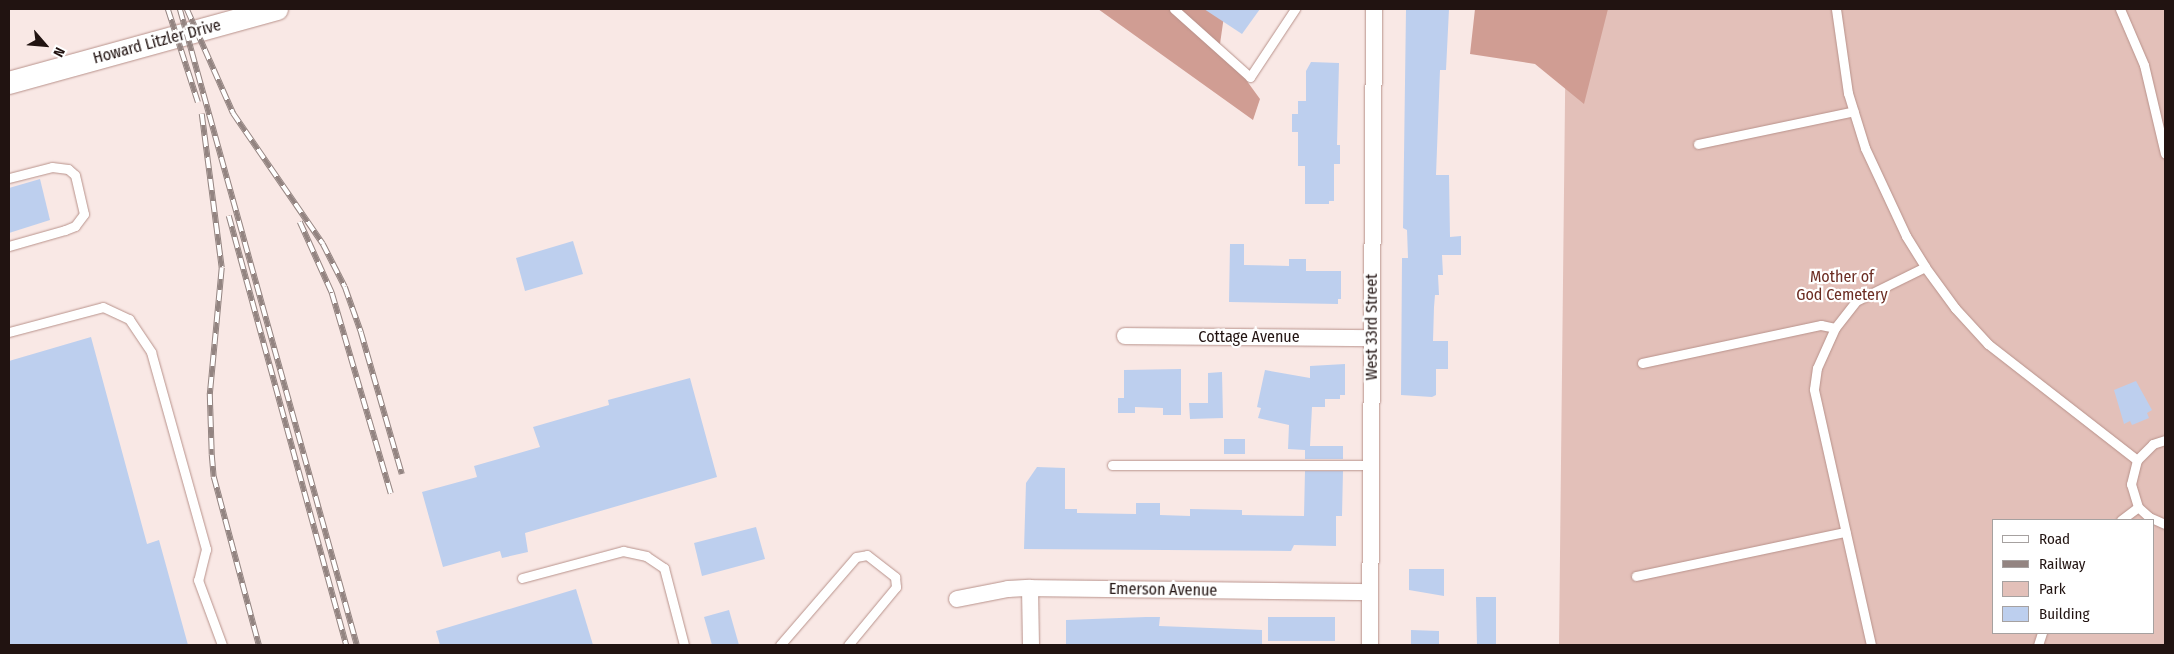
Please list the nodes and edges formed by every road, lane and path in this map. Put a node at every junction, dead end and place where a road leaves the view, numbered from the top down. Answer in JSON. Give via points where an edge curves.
{"nodes":[{"id":1,"x":277,"y":9,"type":"edge"},
{"id":2,"x":1174,"y":9,"type":"edge"},
{"id":3,"x":1295,"y":9,"type":"edge"},
{"id":4,"x":1374,"y":9,"type":"edge"},
{"id":5,"x":1836,"y":9,"type":"edge"},
{"id":6,"x":2120,"y":9,"type":"edge"},
{"id":7,"x":9,"y":83,"type":"edge"},
{"id":8,"x":1854,"y":112,"type":"junction"},
{"id":9,"x":1698,"y":144,"type":"dead end"},
{"id":10,"x":2165,"y":154,"type":"edge"},
{"id":11,"x":9,"y":178,"type":"edge"},
{"id":12,"x":9,"y":246,"type":"edge"},
{"id":13,"x":1925,"y":267,"type":"junction"},
{"id":14,"x":1835,"y":328,"type":"junction"},
{"id":15,"x":9,"y":332,"type":"edge"},
{"id":16,"x":1125,"y":336,"type":"dead end"},
{"id":17,"x":1372,"y":338,"type":"junction"},
{"id":18,"x":1642,"y":363,"type":"dead end"},
{"id":19,"x":2165,"y":440,"type":"edge"},
{"id":20,"x":2137,"y":460,"type":"junction"},
{"id":21,"x":1112,"y":465,"type":"dead end"},
{"id":22,"x":1371,"y":465,"type":"junction"},
{"id":23,"x":2138,"y":507,"type":"junction"},
{"id":24,"x":2122,"y":519,"type":"edge"},
{"id":25,"x":2153,"y":519,"type":"edge"},
{"id":26,"x":1845,"y":532,"type":"junction"},
{"id":27,"x":1636,"y":576,"type":"dead end"},
{"id":28,"x":522,"y":578,"type":"dead end"},
{"id":29,"x":1030,"y":588,"type":"junction"},
{"id":30,"x":1370,"y":592,"type":"junction"},
{"id":31,"x":957,"y":600,"type":"dead end"},
{"id":32,"x":222,"y":645,"type":"edge"},
{"id":33,"x":684,"y":645,"type":"edge"},
{"id":34,"x":780,"y":645,"type":"edge"},
{"id":35,"x":848,"y":645,"type":"edge"},
{"id":36,"x":1030,"y":645,"type":"edge"},
{"id":37,"x":1370,"y":645,"type":"edge"},
{"id":38,"x":1871,"y":645,"type":"edge"}],
"edges":[{"from":1,"to":7,"type":"main road","name":"Howard Litzler Drive"},
{"from":2,"to":3,"type":"lane","via":[[1250,77]]},
{"from":4,"to":17,"type":"street","name":"West 33rd Street"},
{"from":5,"to":8,"type":"lane","via":[[1839,47]]},
{"from":6,"to":10,"type":"lane","via":[[2144,65]]},
{"from":8,"to":9,"type":"lane"},
{"from":8,"to":13,"type":"lane","via":[[1881,185]]},
{"from":11,"to":12,"type":"lane","via":[[52,167],[68,169],[75,175],[84,214],[70,228]]},
{"from":13,"to":14,"type":"lane","via":[[1856,301]]},
{"from":13,"to":20,"type":"lane","via":[[1955,308],[1988,344]]},
{"from":14,"to":18,"type":"lane","via":[[1821,325]]},
{"from":14,"to":26,"type":"lane","via":[[1817,368],[1814,389]]},
{"from":15,"to":32,"type":"lane","via":[[103,308],[129,319],[153,361],[206,549],[198,580]]},
{"from":16,"to":17,"type":"street","name":"Cottage Avenue"},
{"from":17,"to":22,"type":"street","name":"West 33rd Street"},
{"from":19,"to":20,"type":"lane","via":[[2153,444]]},
{"from":20,"to":23,"type":"lane","via":[[2131,484]]},
{"from":21,"to":22,"type":"lane"},
{"from":22,"to":30,"type":"street","name":"West 33rd Street"},
{"from":23,"to":24,"type":"lane"},
{"from":23,"to":25,"type":"lane"},
{"from":26,"to":27,"type":"lane"},
{"from":26,"to":38,"type":"lane"},
{"from":28,"to":33,"type":"lane","via":[[623,550],[646,556],[664,568]]},
{"from":29,"to":30,"type":"street","name":"Emerson Avenue"},
{"from":29,"to":31,"type":"street","name":"Emerson Avenue","via":[[1008,589]]},
{"from":29,"to":36,"type":"street"},
{"from":30,"to":37,"type":"street","name":"West 33rd Street"},
{"from":34,"to":35,"type":"lane","via":[[856,556],[868,554],[895,577],[896,587]]}]}
